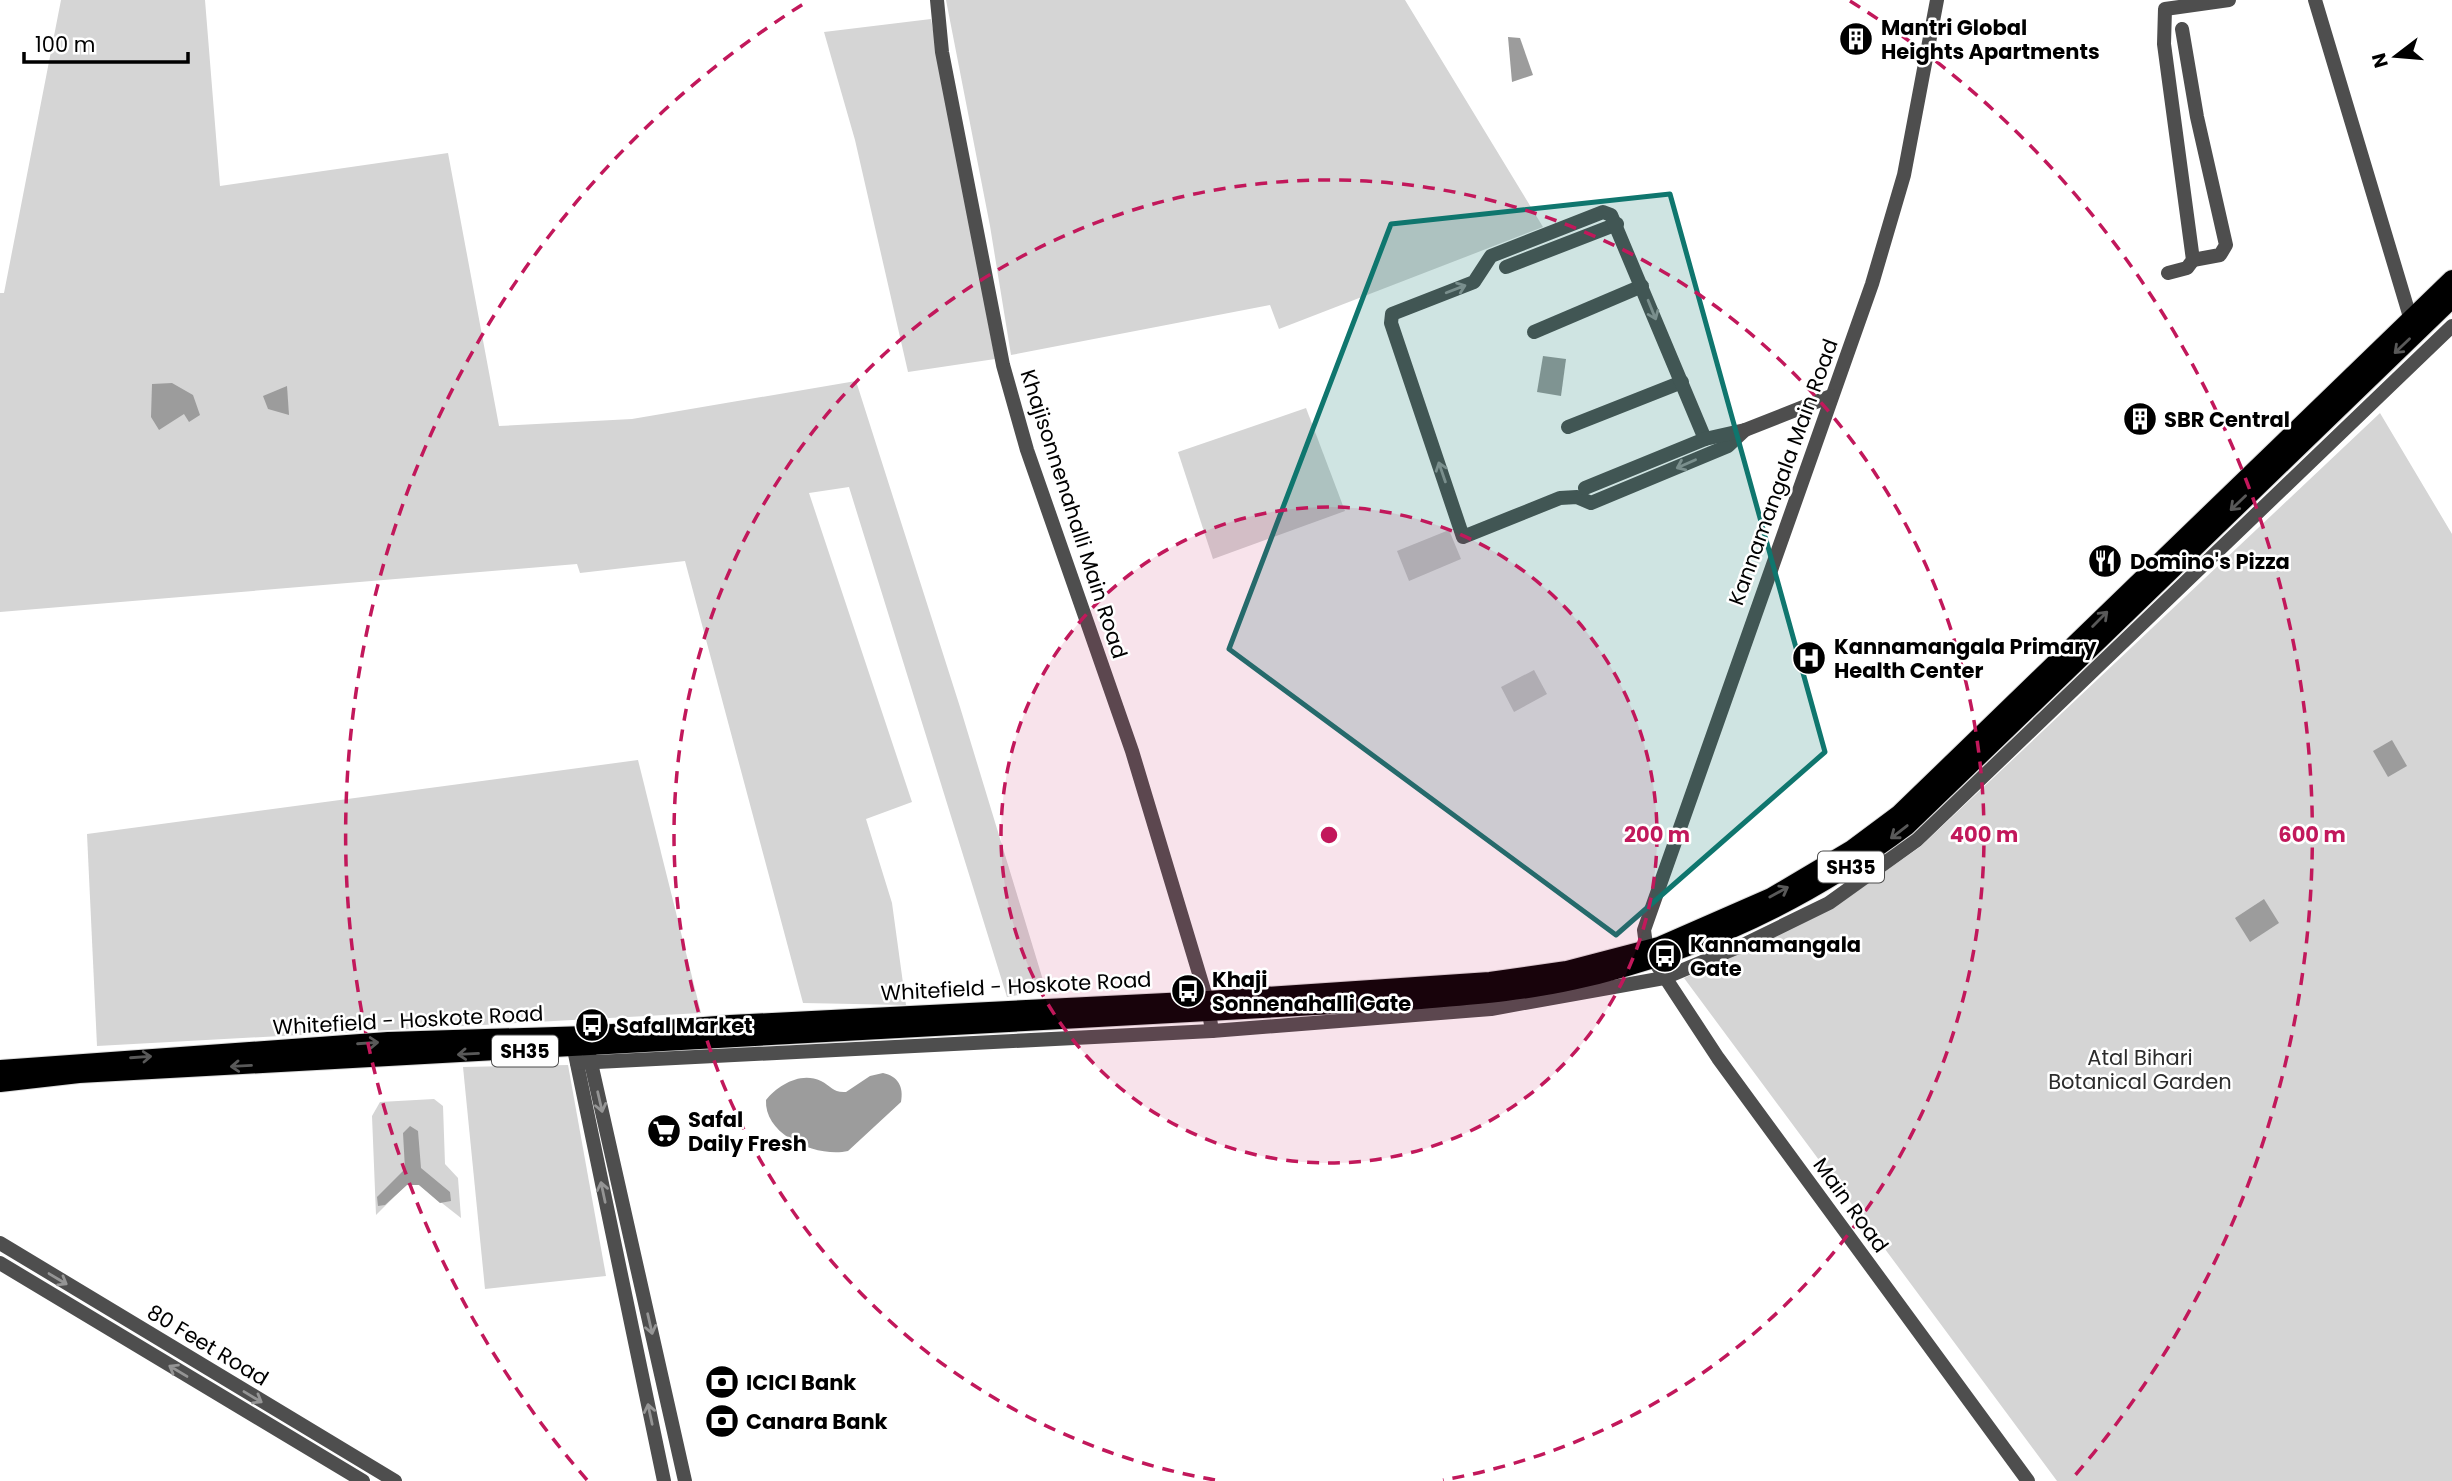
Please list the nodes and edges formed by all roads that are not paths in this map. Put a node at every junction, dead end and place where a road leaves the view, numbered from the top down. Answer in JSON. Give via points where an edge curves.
{"nodes":[{"id":1,"x":937,"y":0,"type":"edge"},
{"id":2,"x":1937,"y":0,"type":"edge"},
{"id":3,"x":2229,"y":0,"type":"edge"},
{"id":4,"x":2315,"y":0,"type":"edge"},
{"id":5,"x":2182,"y":29,"type":"dead end"},
{"id":6,"x":1617,"y":224,"type":"junction"},
{"id":7,"x":2193,"y":260,"type":"junction"},
{"id":8,"x":1506,"y":267,"type":"dead end"},
{"id":9,"x":2168,"y":274,"type":"dead end"},
{"id":10,"x":2452,"y":279,"type":"edge"},
{"id":11,"x":1642,"y":286,"type":"junction"},
{"id":12,"x":2452,"y":299,"type":"edge"},
{"id":13,"x":2410,"y":317,"type":"junction"},
{"id":14,"x":2452,"y":326,"type":"edge"},
{"id":15,"x":1534,"y":332,"type":"dead end"},
{"id":16,"x":1682,"y":382,"type":"junction"},
{"id":17,"x":1831,"y":396,"type":"junction"},
{"id":18,"x":1568,"y":427,"type":"dead end"},
{"id":19,"x":1745,"y":430,"type":"junction"},
{"id":20,"x":1705,"y":439,"type":"junction"},
{"id":21,"x":1585,"y":488,"type":"dead end"},
{"id":22,"x":1650,"y":955,"type":"junction"},
{"id":23,"x":1664,"y":978,"type":"junction"},
{"id":24,"x":1208,"y":1006,"type":"junction"},
{"id":25,"x":1212,"y":1031,"type":"junction"},
{"id":26,"x":581,"y":1049,"type":"junction"},
{"id":27,"x":0,"y":1069,"type":"edge"},
{"id":28,"x":0,"y":1083,"type":"edge"},
{"id":29,"x":610,"y":1146,"type":"junction"},
{"id":30,"x":594,"y":1150,"type":"junction"},
{"id":31,"x":0,"y":1244,"type":"edge"},
{"id":32,"x":0,"y":1262,"type":"edge"},
{"id":33,"x":363,"y":1481,"type":"edge"},
{"id":34,"x":395,"y":1481,"type":"edge"},
{"id":35,"x":664,"y":1481,"type":"edge"},
{"id":36,"x":685,"y":1481,"type":"edge"},
{"id":37,"x":2028,"y":1481,"type":"edge"}],
"edges":[{"from":1,"to":24,"type":"street","name":"Khajisonnenahalli Main Road","via":[[942,52],[1003,365],[1027,450],[1132,751]]},
{"from":2,"to":17,"type":"street","name":"Kannamangala Main Road","via":[[1900,189]]},
{"from":3,"to":7,"type":"street","via":[[2165,9],[2163,22]]},
{"from":4,"to":13,"type":"street"},
{"from":5,"to":7,"type":"street","via":[[2226,246],[2220,255]]},
{"from":6,"to":8,"type":"street"},
{"from":6,"to":11,"type":"street"},
{"from":19,"to":6,"type":"street","one_way":true,"via":[[1728,446],[1591,503],[1577,497],[1560,498],[1464,537],[1391,323],[1392,314],[1474,282],[1490,256],[1603,212]]},
{"from":7,"to":9,"type":"street","via":[[2187,268]]},
{"from":10,"to":13,"type":"main road","name":"Whitefield - Hoskote Road","number":"SH35"},
{"from":11,"to":15,"type":"street"},
{"from":11,"to":16,"type":"street","one_way":true},
{"from":12,"to":22,"type":"main road","name":"Whitefield - Hoskote Road","number":"SH35","one_way":true,"via":[[1907,826],[1862,860],[1778,910]]},
{"from":22,"to":13,"type":"main road","name":"Whitefield - Hoskote Road","number":"SH35","one_way":true,"via":[[1771,897],[1852,849],[1899,814]]},
{"from":14,"to":23,"type":"street","via":[[1917,841],[1829,903]]},
{"from":16,"to":18,"type":"street"},
{"from":16,"to":20,"type":"street"},
{"from":17,"to":19,"type":"street"},
{"from":17,"to":22,"type":"street","name":"Kannamangala Main Road","via":[[1654,896],[1644,930]]},
{"from":19,"to":20,"type":"street"},
{"from":20,"to":21,"type":"street"},
{"from":22,"to":23,"type":"street","name":"Main Road"},
{"from":22,"to":24,"type":"main road","name":"Whitefield - Hoskote Road","number":"SH35","via":[[1489,981]]},
{"from":23,"to":25,"type":"street","via":[[1491,1009]]},
{"from":23,"to":37,"type":"street","name":"Main Road","via":[[1717,1058]]},
{"from":24,"to":25,"type":"street","name":"Khajisonnenahalli Main Road"},
{"from":24,"to":26,"type":"main road","name":"Whitefield - Hoskote Road","number":"SH35","via":[[757,1022]]},
{"from":25,"to":26,"type":"street"},
{"from":27,"to":26,"type":"main road","name":"Whitefield - Hoskote Road","number":"SH35","one_way":true,"via":[[388,1041]]},
{"from":26,"to":28,"type":"main road","name":"Whitefield - Hoskote Road","number":"SH35","one_way":true,"via":[[79,1074]]},
{"from":26,"to":29,"type":"street","one_way":true},
{"from":26,"to":30,"type":"street"},
{"from":29,"to":30,"type":"street"},
{"from":29,"to":36,"type":"street","one_way":true},
{"from":35,"to":30,"type":"street","one_way":true},
{"from":31,"to":34,"type":"street","name":"80 Feet Road","one_way":true},
{"from":33,"to":32,"type":"street","name":"80 Feet Road","one_way":true}]}
